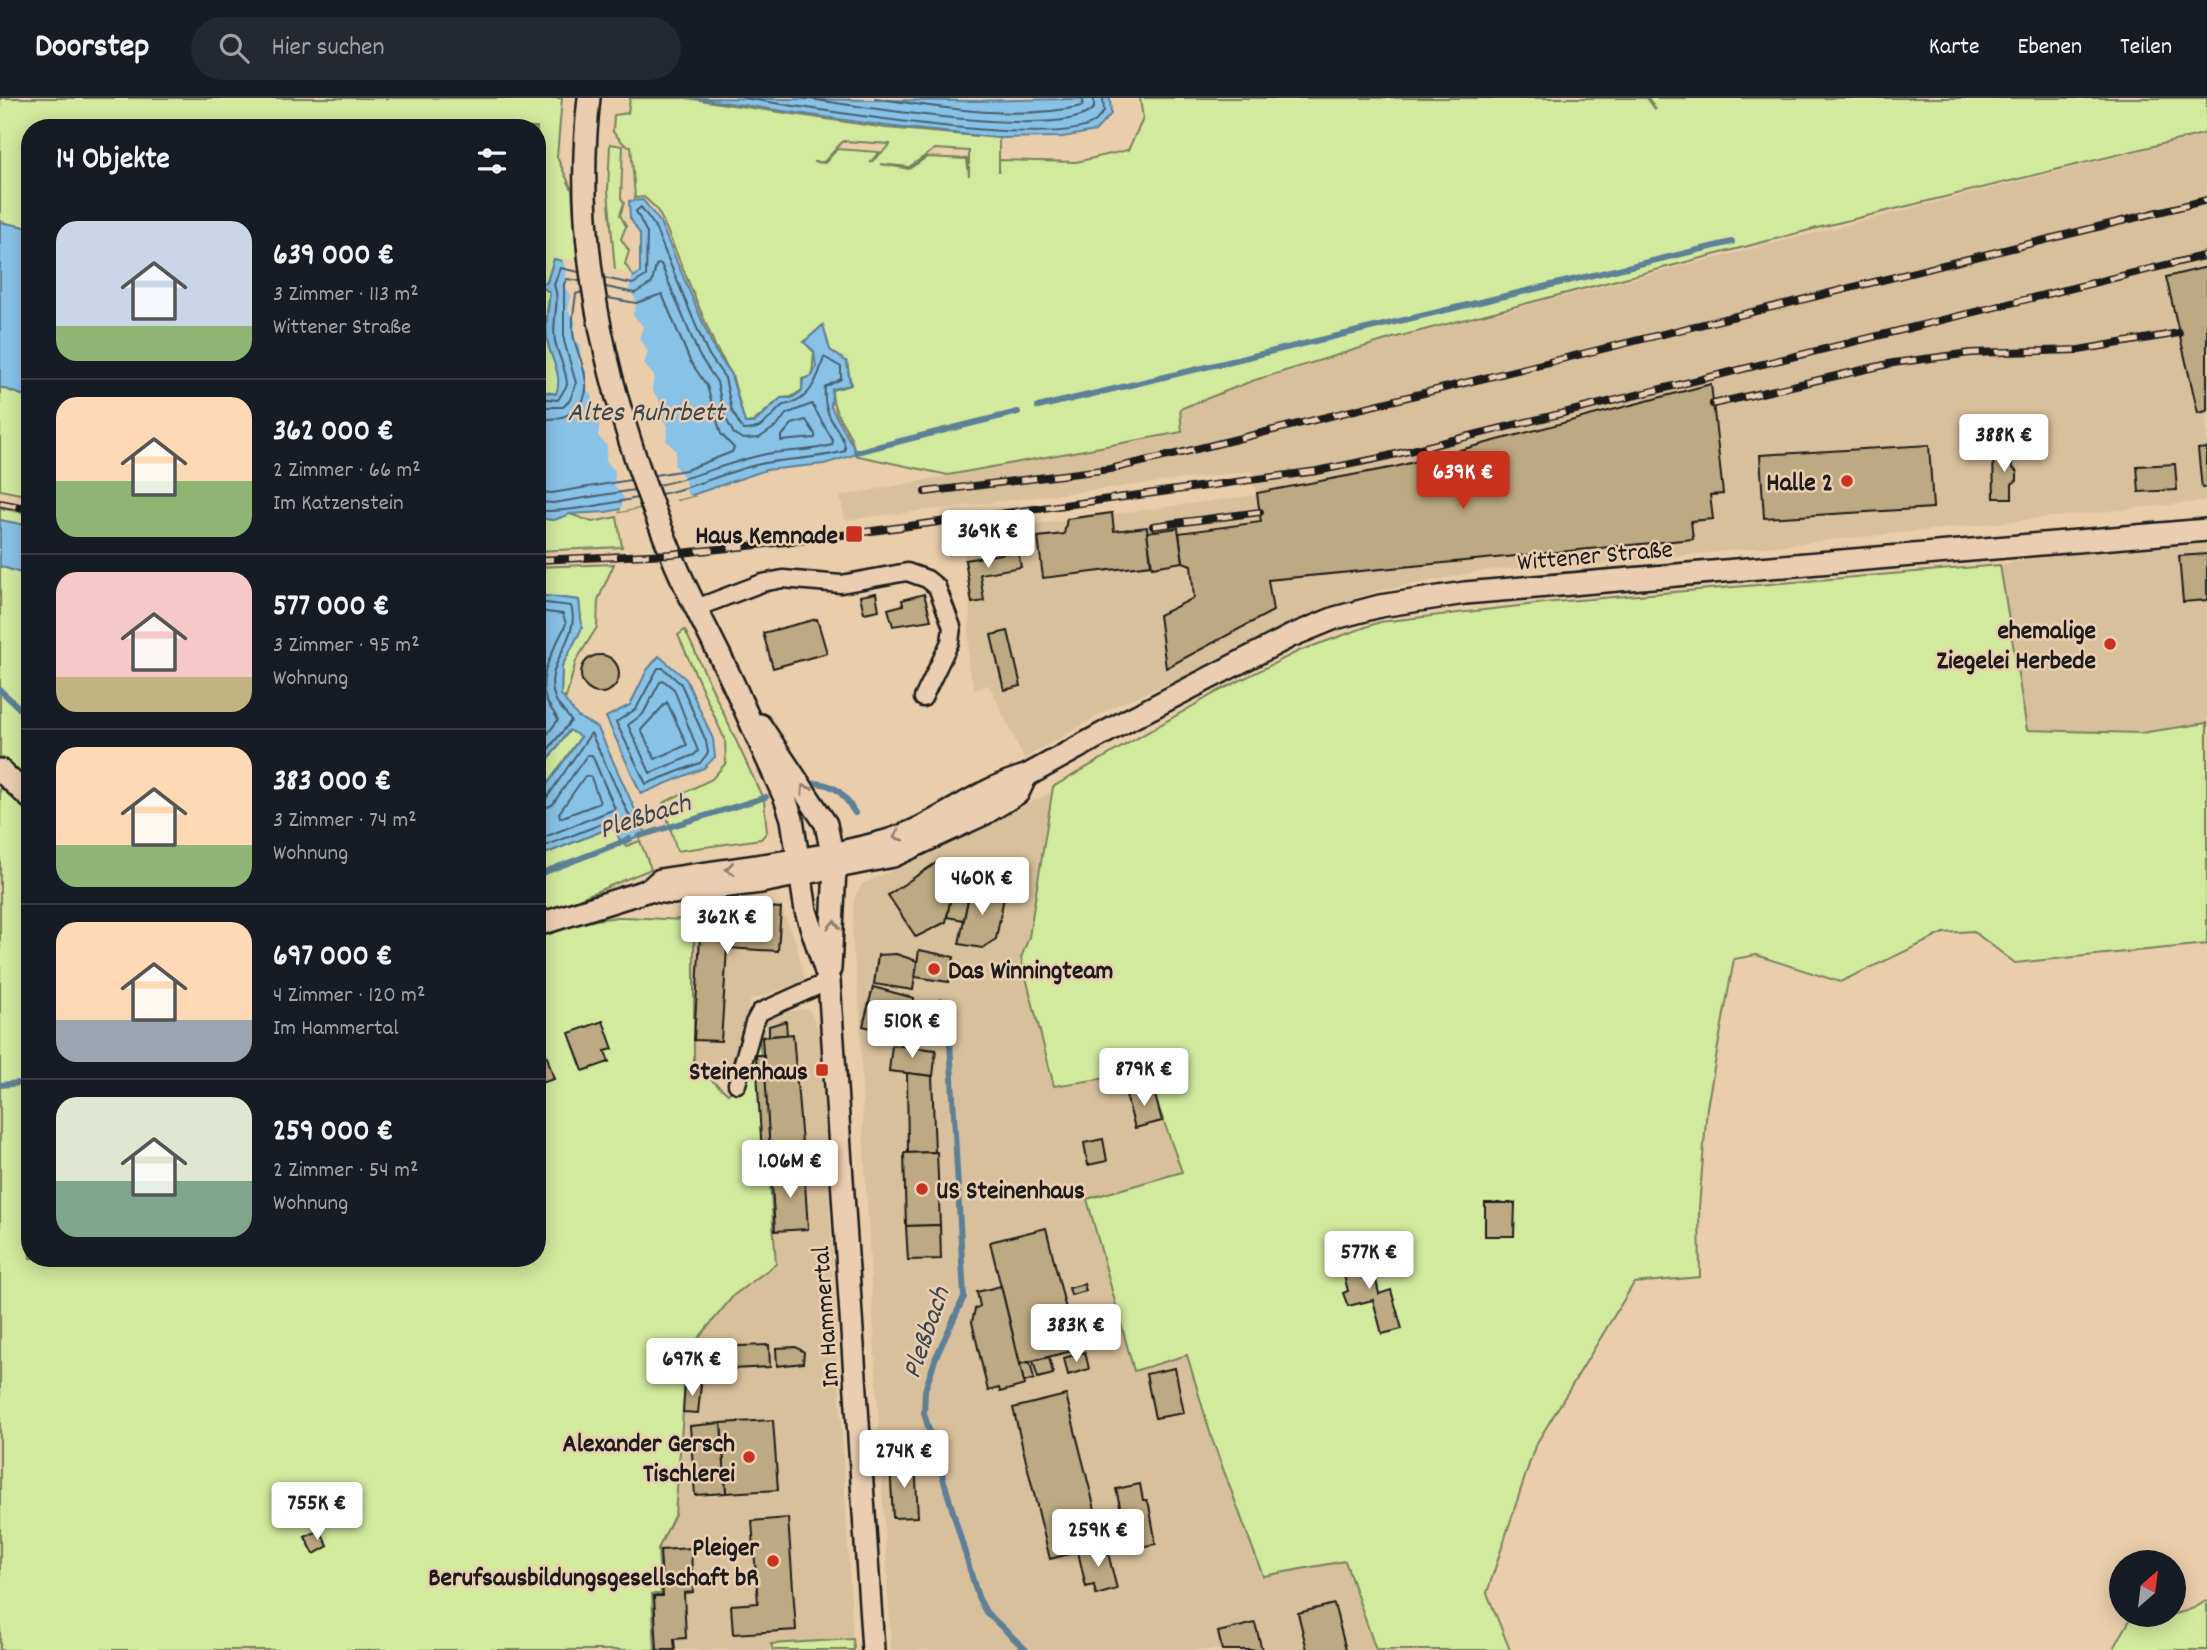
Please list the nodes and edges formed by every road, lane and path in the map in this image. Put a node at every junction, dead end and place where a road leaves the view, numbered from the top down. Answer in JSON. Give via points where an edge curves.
{"nodes":[{"id":1,"x":589,"y":98,"type":"edge"},
{"id":2,"x":2207,"y":530,"type":"edge"},
{"id":3,"x":696,"y":608,"type":"junction"},
{"id":4,"x":923,"y":698,"type":"dead end"},
{"id":5,"x":741,"y":701,"type":"junction"},
{"id":6,"x":0,"y":770,"type":"edge"},
{"id":7,"x":21,"y":790,"type":"edge"},
{"id":8,"x":834,"y":859,"type":"junction"},
{"id":9,"x":799,"y":867,"type":"junction"},
{"id":10,"x":546,"y":922,"type":"edge"},
{"id":11,"x":829,"y":981,"type":"junction"},
{"id":12,"x":737,"y":1084,"type":"dead end"},
{"id":13,"x":873,"y":1650,"type":"edge"}],
"edges":[{"from":1,"to":3,"type":"main road","via":[[584,190],[588,262],[600,334],[627,438]]},
{"from":2,"to":8,"type":"main road","name":"Wittener Straße","via":[[1478,592],[1380,606],[1291,636],[959,810]]},
{"from":3,"to":4,"type":"street","via":[[783,579],[841,584],[907,572],[927,579],[937,587],[952,626],[950,642]]},
{"from":3,"to":5,"type":"main road"},
{"from":8,"to":5,"type":"main road","name":"Im Hammertal","one_way":true,"via":[[826,824],[810,796]]},
{"from":5,"to":9,"type":"main road","name":"Im Hammertal","via":[[785,798]]},
{"from":6,"to":7,"type":"main road"},
{"from":8,"to":9,"type":"main road","name":"Wittener Straße"},
{"from":11,"to":8,"type":"main road","name":"Im Hammertal","one_way":true,"via":[[835,926]]},
{"from":9,"to":10,"type":"main road","name":"Wittener Straße","via":[[660,880],[649,890]]},
{"from":9,"to":11,"type":"main road","name":"Im Hammertal","via":[[806,911]]},
{"from":11,"to":12,"type":"street","via":[[760,1012]]},
{"from":11,"to":13,"type":"main road","name":"Im Hammertal"}]}
